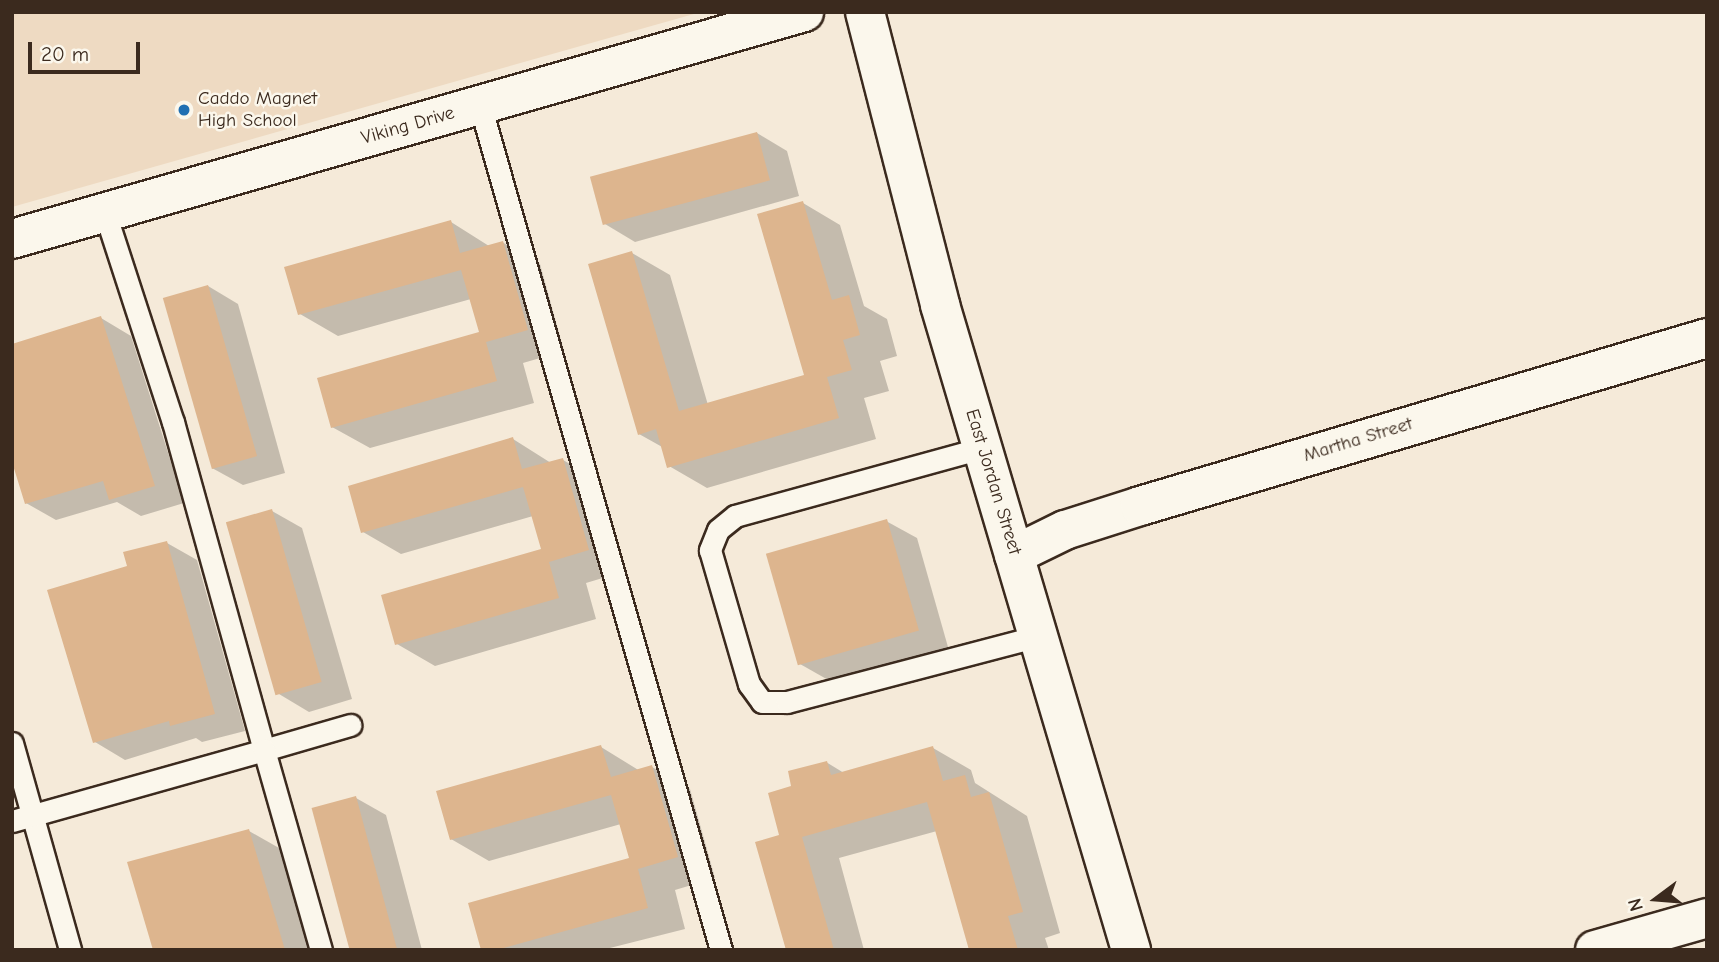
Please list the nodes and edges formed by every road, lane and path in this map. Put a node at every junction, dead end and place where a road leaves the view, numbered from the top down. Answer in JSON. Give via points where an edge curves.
{"nodes":[{"id":1,"x":804,"y":12,"type":"edge"},
{"id":2,"x":865,"y":12,"type":"edge"},
{"id":3,"x":480,"y":105,"type":"junction"},
{"id":4,"x":105,"y":213,"type":"junction"},
{"id":5,"x":12,"y":239,"type":"edge"},
{"id":6,"x":1707,"y":338,"type":"edge"},
{"id":7,"x":982,"y":448,"type":"junction"},
{"id":8,"x":1014,"y":555,"type":"junction"},
{"id":9,"x":1038,"y":636,"type":"junction"},
{"id":10,"x":350,"y":725,"type":"dead end"},
{"id":11,"x":12,"y":743,"type":"edge"},
{"id":12,"x":264,"y":750,"type":"junction"},
{"id":13,"x":33,"y":815,"type":"junction"},
{"id":14,"x":12,"y":821,"type":"edge"},
{"id":15,"x":1707,"y":918,"type":"edge"},
{"id":16,"x":70,"y":950,"type":"edge"},
{"id":17,"x":321,"y":950,"type":"edge"},
{"id":18,"x":721,"y":950,"type":"edge"},
{"id":19,"x":1131,"y":950,"type":"edge"},
{"id":20,"x":1595,"y":950,"type":"edge"}],
"edges":[{"from":1,"to":3,"type":"street","name":"Viking Drive"},
{"from":2,"to":7,"type":"street","name":"East Jordan Street","via":[[901,163]]},
{"from":3,"to":4,"type":"street","name":"Viking Drive"},
{"from":3,"to":18,"type":"lane"},
{"from":4,"to":5,"type":"street","name":"Viking Drive"},
{"from":4,"to":12,"type":"lane","via":[[173,422]]},
{"from":6,"to":8,"type":"street","name":"Martha Street","via":[[1140,506],[1065,530]]},
{"from":7,"to":8,"type":"street","name":"East Jordan Street"},
{"from":7,"to":9,"type":"lane","via":[[735,516],[718,530],[710,550],[745,671],[762,702],[787,702]]},
{"from":8,"to":9,"type":"street","name":"East Jordan Street"},
{"from":9,"to":19,"type":"street","name":"East Jordan Street"},
{"from":10,"to":12,"type":"lane"},
{"from":11,"to":13,"type":"lane"},
{"from":12,"to":13,"type":"lane"},
{"from":12,"to":17,"type":"lane"},
{"from":13,"to":14,"type":"lane"},
{"from":13,"to":16,"type":"lane"},
{"from":15,"to":20,"type":"street"}]}
